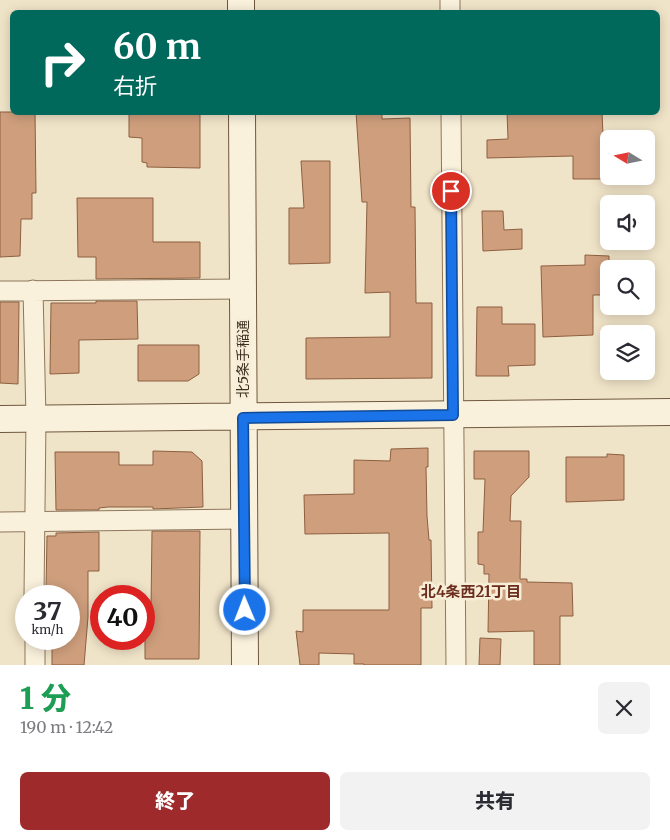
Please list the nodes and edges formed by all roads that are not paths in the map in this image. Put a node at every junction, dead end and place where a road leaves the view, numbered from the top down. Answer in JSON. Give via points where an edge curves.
{"nodes":[{"id":1,"x":242,"y":115,"type":"edge"},
{"id":2,"x":451,"y":115,"type":"edge"},
{"id":3,"x":242,"y":289,"type":"junction"},
{"id":4,"x":33,"y":290,"type":"junction"},
{"id":5,"x":0,"y":291,"type":"edge"},
{"id":6,"x":670,"y":412,"type":"edge"},
{"id":7,"x":453,"y":415,"type":"junction"},
{"id":8,"x":36,"y":418,"type":"junction"},
{"id":9,"x":243,"y":418,"type":"junction"},
{"id":10,"x":0,"y":419,"type":"edge"},
{"id":11,"x":244,"y":518,"type":"junction"},
{"id":12,"x":0,"y":522,"type":"edge"},
{"id":13,"x":34,"y":522,"type":"junction"},
{"id":14,"x":34,"y":585,"type":"edge"},
{"id":15,"x":35,"y":650,"type":"edge"},
{"id":16,"x":35,"y":665,"type":"edge"},
{"id":17,"x":245,"y":665,"type":"edge"},
{"id":18,"x":456,"y":665,"type":"edge"}],
"edges":[{"from":1,"to":3,"type":"street","name":"北5条手稲通"},
{"from":2,"to":7,"type":"street"},
{"from":3,"to":4,"type":"street"},
{"from":3,"to":9,"type":"street","name":"北5条手稲通"},
{"from":4,"to":5,"type":"street"},
{"from":4,"to":8,"type":"street"},
{"from":6,"to":7,"type":"street"},
{"from":7,"to":9,"type":"street"},
{"from":7,"to":18,"type":"street"},
{"from":8,"to":9,"type":"street"},
{"from":8,"to":10,"type":"street"},
{"from":8,"to":13,"type":"street"},
{"from":9,"to":11,"type":"street","name":"北5条手稲通"},
{"from":11,"to":13,"type":"street"},
{"from":11,"to":17,"type":"street","name":"北5条手稲通"},
{"from":12,"to":13,"type":"street"},
{"from":13,"to":14,"type":"street"},
{"from":15,"to":16,"type":"street"}]}
